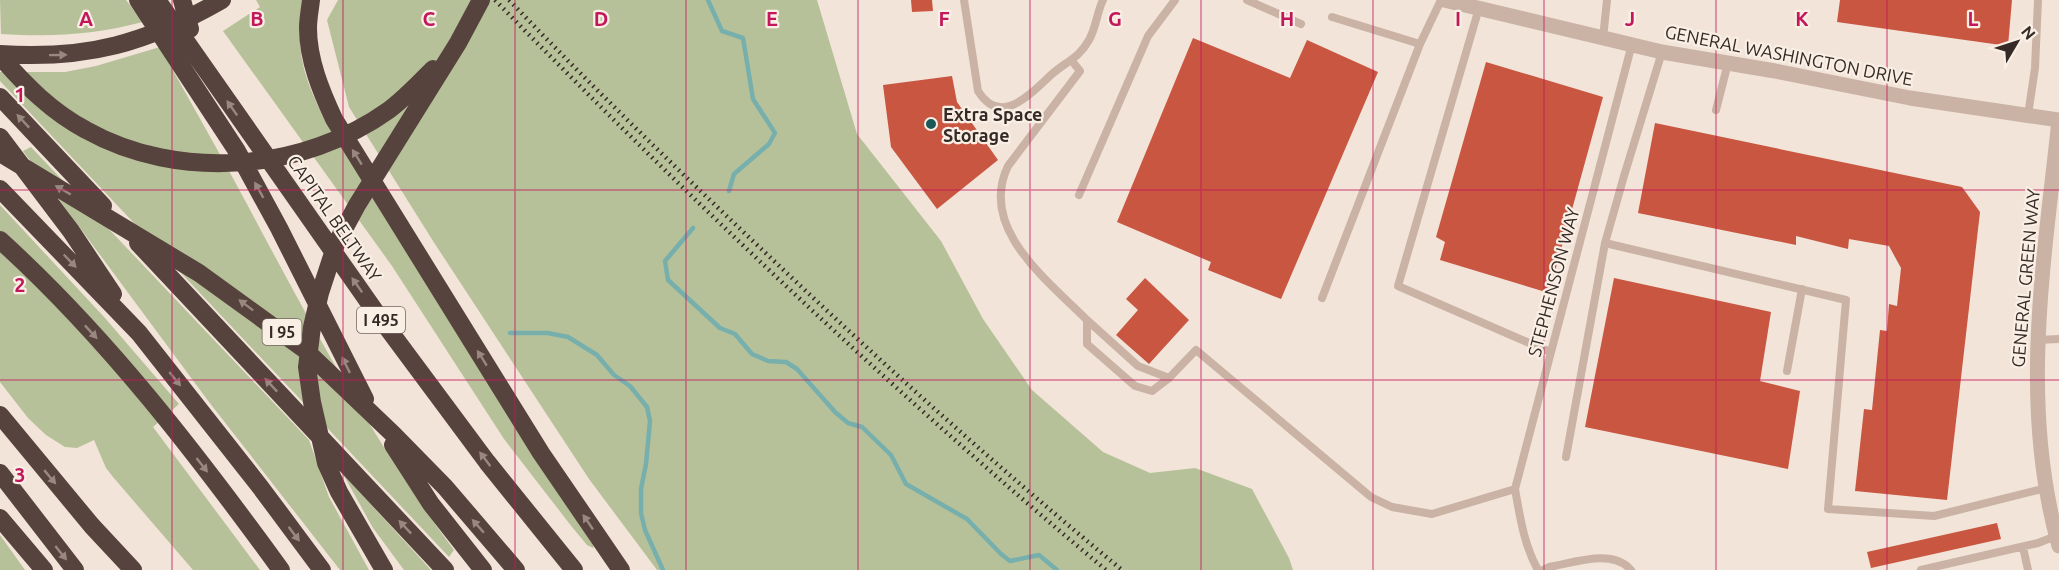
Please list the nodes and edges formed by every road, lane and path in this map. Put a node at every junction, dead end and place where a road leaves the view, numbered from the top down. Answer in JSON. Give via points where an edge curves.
{"nodes":[{"id":1,"x":138,"y":0,"type":"edge"},
{"id":2,"x":157,"y":0,"type":"edge"},
{"id":3,"x":182,"y":0,"type":"edge"},
{"id":4,"x":222,"y":0,"type":"edge"},
{"id":5,"x":311,"y":0,"type":"edge"},
{"id":6,"x":481,"y":0,"type":"edge"},
{"id":7,"x":964,"y":0,"type":"edge"},
{"id":8,"x":1103,"y":0,"type":"edge"},
{"id":9,"x":1175,"y":0,"type":"edge"},
{"id":10,"x":1247,"y":0,"type":"edge"},
{"id":11,"x":1443,"y":0,"type":"edge"},
{"id":12,"x":1607,"y":0,"type":"edge"},
{"id":13,"x":2038,"y":0,"type":"edge"},
{"id":14,"x":1472,"y":4,"type":"edge"},
{"id":15,"x":1332,"y":16,"type":"dead end"},
{"id":16,"x":1301,"y":24,"type":"dead end"},
{"id":17,"x":1603,"y":38,"type":"junction"},
{"id":18,"x":458,"y":43,"type":"junction"},
{"id":19,"x":1420,"y":44,"type":"junction"},
{"id":20,"x":1632,"y":44,"type":"junction"},
{"id":21,"x":1662,"y":52,"type":"junction"},
{"id":22,"x":0,"y":55,"type":"edge"},
{"id":23,"x":1072,"y":61,"type":"junction"},
{"id":24,"x":200,"y":62,"type":"junction"},
{"id":25,"x":1728,"y":63,"type":"junction"},
{"id":26,"x":0,"y":97,"type":"edge"},
{"id":27,"x":1716,"y":110,"type":"dead end"},
{"id":28,"x":2028,"y":115,"type":"junction"},
{"id":29,"x":2059,"y":120,"type":"edge"},
{"id":30,"x":0,"y":137,"type":"edge"},
{"id":31,"x":0,"y":153,"type":"edge"},
{"id":32,"x":0,"y":189,"type":"edge"},
{"id":33,"x":1079,"y":195,"type":"dead end"},
{"id":34,"x":0,"y":240,"type":"edge"},
{"id":35,"x":1605,"y":243,"type":"junction"},
{"id":36,"x":1802,"y":290,"type":"junction"},
{"id":37,"x":1322,"y":298,"type":"dead end"},
{"id":38,"x":1087,"y":320,"type":"junction"},
{"id":39,"x":139,"y":333,"type":"junction"},
{"id":40,"x":2059,"y":339,"type":"edge"},
{"id":41,"x":2037,"y":340,"type":"junction"},
{"id":42,"x":1550,"y":352,"type":"junction"},
{"id":43,"x":1787,"y":371,"type":"dead end"},
{"id":44,"x":1169,"y":378,"type":"junction"},
{"id":45,"x":0,"y":415,"type":"edge"},
{"id":46,"x":1566,"y":457,"type":"dead end"},
{"id":47,"x":0,"y":473,"type":"edge"},
{"id":48,"x":2046,"y":488,"type":"junction"},
{"id":49,"x":1515,"y":489,"type":"junction"},
{"id":50,"x":339,"y":492,"type":"junction"},
{"id":51,"x":2054,"y":508,"type":"edge"},
{"id":52,"x":0,"y":518,"type":"edge"},
{"id":53,"x":2058,"y":541,"type":"edge"},
{"id":54,"x":2023,"y":547,"type":"junction"},
{"id":55,"x":44,"y":570,"type":"edge"},
{"id":56,"x":75,"y":570,"type":"edge"},
{"id":57,"x":134,"y":570,"type":"edge"},
{"id":58,"x":281,"y":570,"type":"edge"},
{"id":59,"x":322,"y":570,"type":"edge"},
{"id":60,"x":384,"y":570,"type":"edge"},
{"id":61,"x":390,"y":570,"type":"edge"},
{"id":62,"x":445,"y":570,"type":"edge"},
{"id":63,"x":483,"y":570,"type":"edge"},
{"id":64,"x":516,"y":570,"type":"edge"},
{"id":65,"x":574,"y":570,"type":"edge"},
{"id":66,"x":621,"y":570,"type":"edge"},
{"id":67,"x":1538,"y":570,"type":"edge"},
{"id":68,"x":1543,"y":570,"type":"edge"},
{"id":69,"x":1631,"y":570,"type":"edge"},
{"id":70,"x":1921,"y":570,"type":"edge"},
{"id":71,"x":2028,"y":570,"type":"edge"}],
"edges":[{"from":63,"to":1,"type":"highway","one_way":true,"via":[[431,504],[392,444],[355,382],[237,151]]},
{"from":2,"to":24,"type":"highway","name":"CAPITAL BELTWAY","number":"I 495"},
{"from":3,"to":24,"type":"highway"},
{"from":22,"to":4,"type":"highway","one_way":true,"via":[[72,54],[123,45],[167,29]]},
{"from":66,"to":5,"type":"highway","one_way":true,"via":[[541,453],[334,119],[312,60],[308,28]]},
{"from":6,"to":18,"type":"highway"},
{"from":7,"to":23,"type":"lane","via":[[978,91],[993,106],[1014,105]]},
{"from":8,"to":23,"type":"lane","via":[[1091,38]]},
{"from":9,"to":33,"type":"lane","via":[[1148,36]]},
{"from":10,"to":16,"type":"lane"},
{"from":11,"to":14,"type":"street","name":"GENERAL WASHINGTON DRIVE"},
{"from":11,"to":19,"type":"lane"},
{"from":12,"to":17,"type":"lane"},
{"from":13,"to":28,"type":"lane"},
{"from":14,"to":17,"type":"street","name":"GENERAL WASHINGTON DRIVE"},
{"from":14,"to":42,"type":"lane","via":[[1398,286]]},
{"from":15,"to":19,"type":"lane"},
{"from":17,"to":20,"type":"street","name":"GENERAL WASHINGTON DRIVE"},
{"from":18,"to":22,"type":"highway","via":[[415,88],[358,129],[321,146],[241,163],[166,158],[87,131],[28,87]]},
{"from":18,"to":50,"type":"highway","via":[[357,205],[336,244],[320,292],[307,367],[318,433]]},
{"from":19,"to":37,"type":"lane"},
{"from":20,"to":21,"type":"street","name":"GENERAL WASHINGTON DRIVE"},
{"from":20,"to":42,"type":"lane","name":"STEPHENSON WAY"},
{"from":21,"to":25,"type":"street","name":"GENERAL WASHINGTON DRIVE"},
{"from":21,"to":35,"type":"lane"},
{"from":23,"to":38,"type":"lane","via":[[1080,71],[1008,166],[999,199],[1005,224],[1015,241],[1037,270]]},
{"from":65,"to":24,"type":"highway","name":"CAPITAL BELTWAY","number":"I 495","one_way":true,"via":[[487,462],[377,314]]},
{"from":25,"to":27,"type":"lane"},
{"from":25,"to":28,"type":"street","name":"GENERAL WASHINGTON DRIVE","via":[[1910,98]]},
{"from":62,"to":26,"type":"highway","one_way":true},
{"from":28,"to":29,"type":"street","name":"GENERAL WASHINGTON DRIVE"},
{"from":29,"to":41,"type":"street","name":"GENERAL GREEN WAY"},
{"from":30,"to":39,"type":"highway","via":[[71,231]]},
{"from":64,"to":31,"type":"highway","number":"I 95","one_way":true,"via":[[394,435],[304,349],[199,273]]},
{"from":32,"to":39,"type":"highway","one_way":true},
{"from":34,"to":58,"type":"highway","one_way":true,"via":[[94,336],[166,419]]},
{"from":35,"to":36,"type":"lane"},
{"from":35,"to":46,"type":"lane"},
{"from":36,"to":43,"type":"lane"},
{"from":36,"to":48,"type":"lane","via":[[1846,300],[1828,509],[1934,516]]},
{"from":38,"to":44,"type":"lane","via":[[1138,366]]},
{"from":38,"to":44,"type":"lane","via":[[1087,344],[1135,386],[1152,391]]},
{"from":39,"to":59,"type":"highway","one_way":true},
{"from":40,"to":41,"type":"lane"},
{"from":41,"to":48,"type":"street","name":"GENERAL GREEN WAY","via":[[2038,423]]},
{"from":42,"to":49,"type":"lane","name":"STEPHENSON WAY"},
{"from":44,"to":49,"type":"lane","via":[[1196,350],[1371,496],[1392,507],[1432,514]]},
{"from":45,"to":57,"type":"highway","one_way":true},
{"from":47,"to":56,"type":"highway","one_way":true},
{"from":48,"to":51,"type":"street","name":"GENERAL GREEN WAY"},
{"from":49,"to":67,"type":"lane","name":"STEPHENSON WAY","via":[[1522,528]]},
{"from":50,"to":60,"type":"highway"},
{"from":50,"to":61,"type":"highway"},
{"from":51,"to":53,"type":"street","name":"GENERAL GREEN WAY"},
{"from":52,"to":55,"type":"highway"},
{"from":53,"to":54,"type":"lane"},
{"from":54,"to":70,"type":"lane"},
{"from":54,"to":71,"type":"lane"},
{"from":68,"to":69,"type":"lane","via":[[1606,558],[1623,562]]}]}
